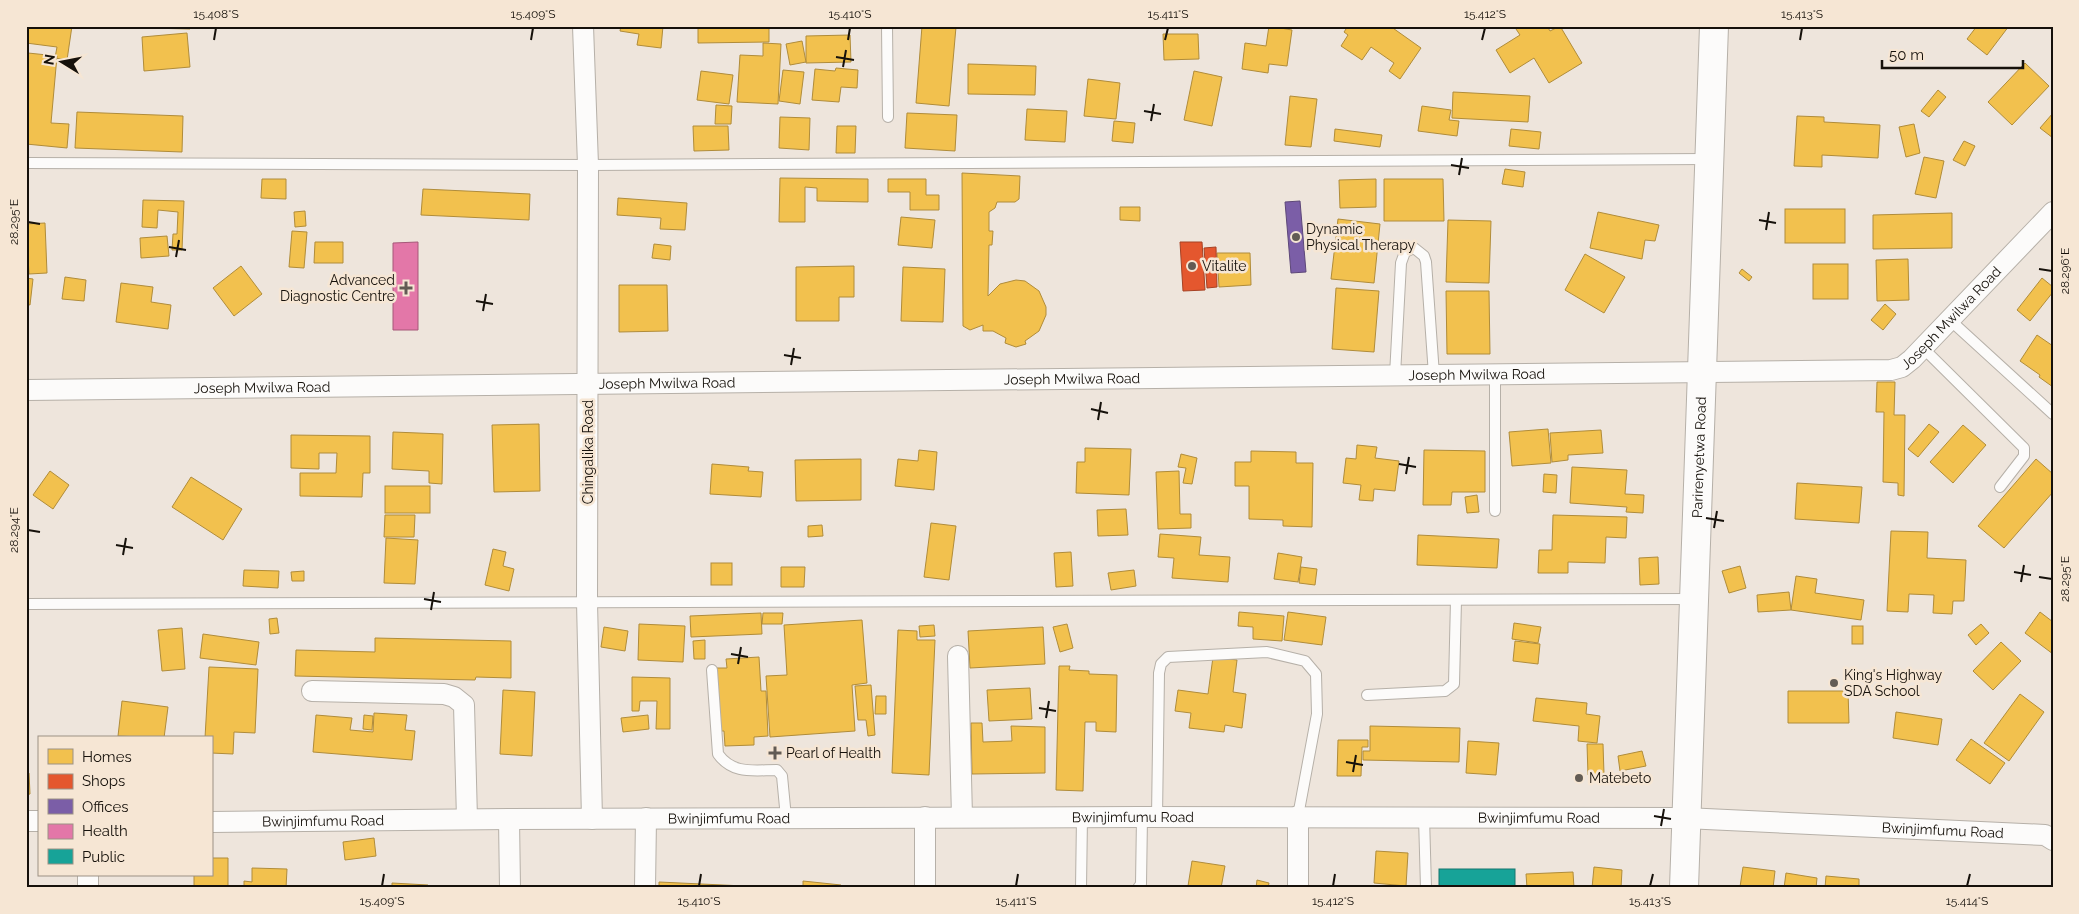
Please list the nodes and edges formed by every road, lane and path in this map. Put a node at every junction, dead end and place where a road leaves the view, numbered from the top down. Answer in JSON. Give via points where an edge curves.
{"nodes":[{"id":1,"x":583,"y":26,"type":"edge"},
{"id":2,"x":887,"y":26,"type":"edge"},
{"id":3,"x":1714,"y":26,"type":"edge"},
{"id":4,"x":888,"y":117,"type":"dead end"},
{"id":5,"x":1709,"y":159,"type":"junction"},
{"id":6,"x":26,"y":163,"type":"edge"},
{"id":7,"x":588,"y":165,"type":"junction"},
{"id":8,"x":2053,"y":212,"type":"edge"},
{"id":9,"x":1950,"y":320,"type":"junction"},
{"id":10,"x":1923,"y":348,"type":"junction"},
{"id":11,"x":1701,"y":372,"type":"junction"},
{"id":12,"x":1494,"y":374,"type":"junction"},
{"id":13,"x":1434,"y":375,"type":"junction"},
{"id":14,"x":1395,"y":376,"type":"junction"},
{"id":15,"x":588,"y":384,"type":"junction"},
{"id":16,"x":26,"y":390,"type":"edge"},
{"id":17,"x":2053,"y":414,"type":"edge"},
{"id":18,"x":2000,"y":487,"type":"dead end"},
{"id":19,"x":1495,"y":511,"type":"dead end"},
{"id":20,"x":1693,"y":599,"type":"junction"},
{"id":21,"x":1456,"y":600,"type":"junction"},
{"id":22,"x":587,"y":602,"type":"junction"},
{"id":23,"x":26,"y":604,"type":"edge"},
{"id":24,"x":958,"y":656,"type":"dead end"},
{"id":25,"x":712,"y":670,"type":"dead end"},
{"id":26,"x":312,"y":691,"type":"dead end"},
{"id":27,"x":1367,"y":695,"type":"dead end"},
{"id":28,"x":1298,"y":816,"type":"junction"},
{"id":29,"x":925,"y":817,"type":"junction"},
{"id":30,"x":962,"y":817,"type":"junction"},
{"id":31,"x":1082,"y":817,"type":"junction"},
{"id":32,"x":1149,"y":817,"type":"junction"},
{"id":33,"x":1424,"y":817,"type":"junction"},
{"id":34,"x":510,"y":818,"type":"junction"},
{"id":35,"x":646,"y":818,"type":"junction"},
{"id":36,"x":786,"y":818,"type":"junction"},
{"id":37,"x":1685,"y":818,"type":"junction"},
{"id":38,"x":467,"y":819,"type":"junction"},
{"id":39,"x":592,"y":819,"type":"junction"},
{"id":40,"x":212,"y":822,"type":"edge"},
{"id":41,"x":2050,"y":834,"type":"edge"},
{"id":42,"x":510,"y":888,"type":"edge"},
{"id":43,"x":645,"y":888,"type":"edge"},
{"id":44,"x":925,"y":888,"type":"edge"},
{"id":45,"x":1081,"y":888,"type":"edge"},
{"id":46,"x":1138,"y":888,"type":"edge"},
{"id":47,"x":1298,"y":888,"type":"edge"},
{"id":48,"x":1426,"y":888,"type":"edge"},
{"id":49,"x":1684,"y":888,"type":"edge"}],
"edges":[{"from":1,"to":7,"type":"street","name":"Chingalika Road"},
{"from":2,"to":4,"type":"lane"},
{"from":3,"to":5,"type":"main road","name":"Parirenyetwa Road"},
{"from":5,"to":7,"type":"lane"},
{"from":5,"to":11,"type":"main road","name":"Parirenyetwa Road"},
{"from":6,"to":7,"type":"lane"},
{"from":7,"to":15,"type":"street","name":"Chingalika Road"},
{"from":8,"to":9,"type":"street","name":"Joseph Mwilwa Road"},
{"from":9,"to":10,"type":"street","name":"Joseph Mwilwa Road"},
{"from":9,"to":17,"type":"lane"},
{"from":10,"to":11,"type":"street","name":"Joseph Mwilwa Road","via":[[1902,367],[1891,370]]},
{"from":10,"to":18,"type":"lane","via":[[2024,448],[2024,456]]},
{"from":11,"to":12,"type":"street","name":"Joseph Mwilwa Road"},
{"from":11,"to":20,"type":"main road","name":"Parirenyetwa Road"},
{"from":12,"to":13,"type":"street","name":"Joseph Mwilwa Road"},
{"from":12,"to":19,"type":"lane"},
{"from":13,"to":14,"type":"street","name":"Joseph Mwilwa Road"},
{"from":13,"to":14,"type":"lane","via":[[1426,262],[1414,248],[1406,252],[1401,263]]},
{"from":14,"to":15,"type":"street","name":"Joseph Mwilwa Road"},
{"from":15,"to":16,"type":"street","name":"Joseph Mwilwa Road"},
{"from":15,"to":22,"type":"street","name":"Chingalika Road"},
{"from":20,"to":21,"type":"lane"},
{"from":20,"to":37,"type":"main road","name":"Parirenyetwa Road"},
{"from":21,"to":22,"type":"lane"},
{"from":21,"to":27,"type":"lane","via":[[1454,684],[1445,691]]},
{"from":22,"to":23,"type":"lane"},
{"from":22,"to":39,"type":"street","name":"Chingalika Road"},
{"from":24,"to":30,"type":"street"},
{"from":25,"to":36,"type":"lane","via":[[718,754],[734,769],[777,770],[782,776]]},
{"from":26,"to":38,"type":"street","via":[[444,694],[464,705]]},
{"from":28,"to":32,"type":"street","name":"Bwinjimfumu Road"},
{"from":28,"to":32,"type":"lane","via":[[1317,714],[1316,674],[1305,661],[1267,652],[1168,657],[1162,664]]},
{"from":28,"to":33,"type":"street","name":"Bwinjimfumu Road"},
{"from":28,"to":47,"type":"street"},
{"from":29,"to":30,"type":"street","name":"Bwinjimfumu Road"},
{"from":29,"to":36,"type":"street","name":"Bwinjimfumu Road"},
{"from":29,"to":44,"type":"street"},
{"from":30,"to":31,"type":"street","name":"Bwinjimfumu Road"},
{"from":31,"to":32,"type":"street","name":"Bwinjimfumu Road"},
{"from":31,"to":45,"type":"lane"},
{"from":32,"to":46,"type":"lane"},
{"from":33,"to":37,"type":"street","name":"Bwinjimfumu Road"},
{"from":33,"to":48,"type":"lane"},
{"from":34,"to":38,"type":"street","name":"Bwinjimfumu Road"},
{"from":34,"to":39,"type":"street","name":"Bwinjimfumu Road"},
{"from":34,"to":42,"type":"street"},
{"from":35,"to":36,"type":"street","name":"Bwinjimfumu Road"},
{"from":35,"to":39,"type":"street","name":"Bwinjimfumu Road"},
{"from":35,"to":43,"type":"street"},
{"from":37,"to":41,"type":"street","name":"Bwinjimfumu Road"},
{"from":37,"to":49,"type":"main road","name":"Parirenyetwa Road"},
{"from":38,"to":40,"type":"street","name":"Bwinjimfumu Road"}]}
